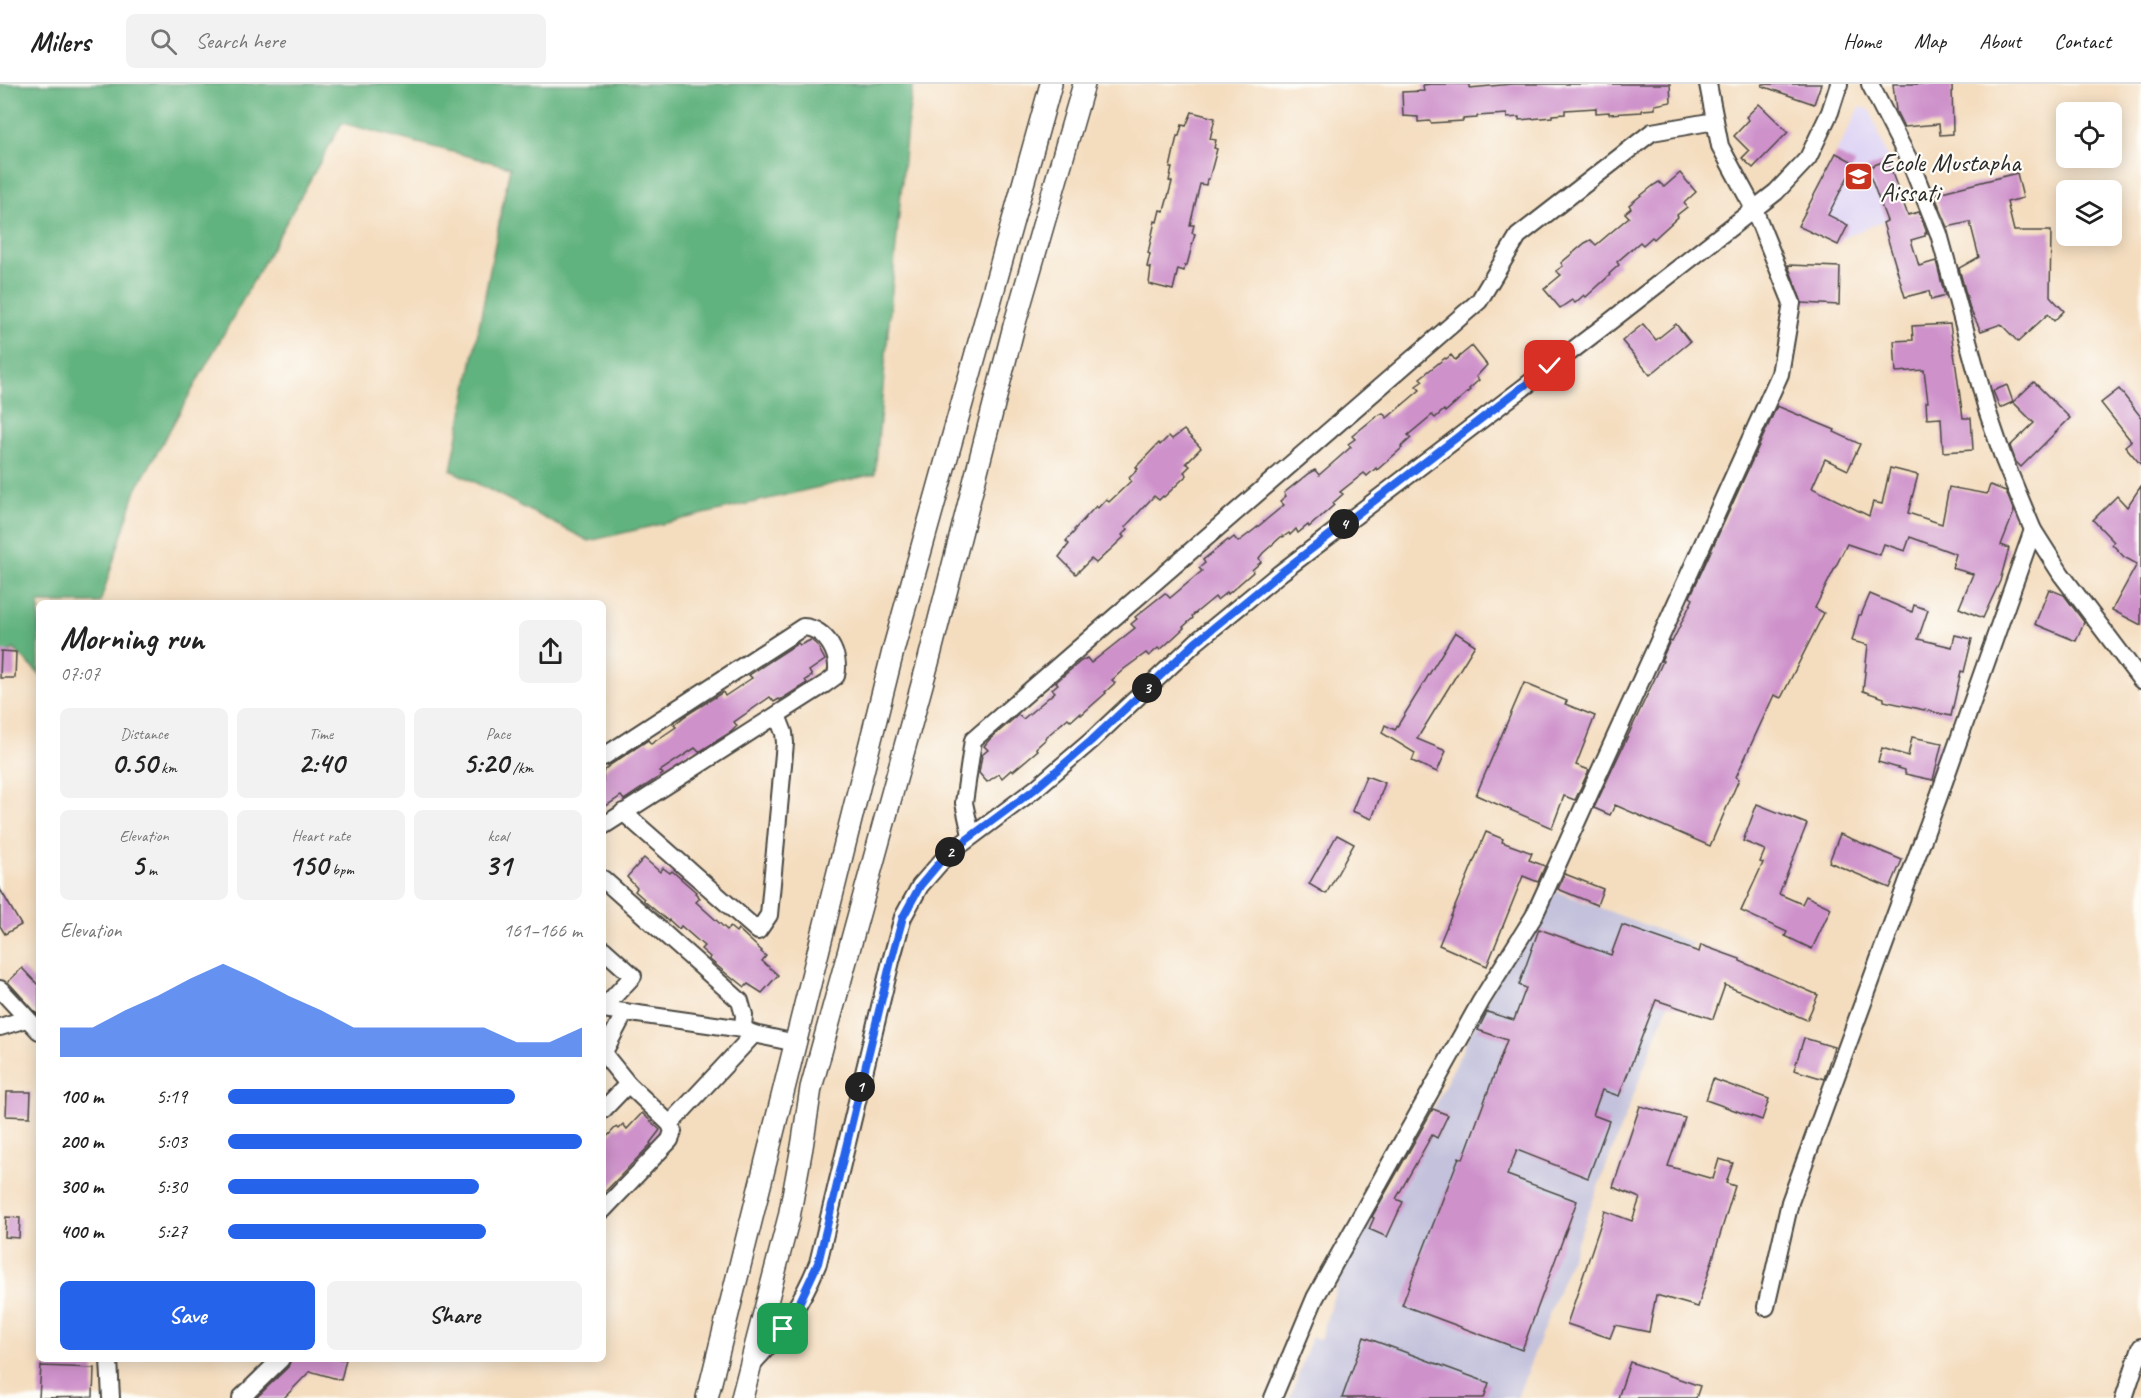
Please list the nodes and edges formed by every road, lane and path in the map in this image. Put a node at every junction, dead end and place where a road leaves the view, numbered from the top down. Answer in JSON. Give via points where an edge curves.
{"nodes":[{"id":1,"x":1051,"y":84,"type":"edge"},
{"id":2,"x":1084,"y":84,"type":"edge"},
{"id":3,"x":1708,"y":84,"type":"edge"},
{"id":4,"x":1839,"y":84,"type":"edge"},
{"id":5,"x":1870,"y":84,"type":"edge"},
{"id":6,"x":1715,"y":121,"type":"junction"},
{"id":7,"x":1754,"y":209,"type":"junction"},
{"id":8,"x":2033,"y":530,"type":"junction"},
{"id":9,"x":2141,"y":680,"type":"edge"},
{"id":10,"x":777,"y":715,"type":"junction"},
{"id":11,"x":606,"y":755,"type":"edge"},
{"id":12,"x":623,"y":812,"type":"junction"},
{"id":13,"x":606,"y":824,"type":"edge"},
{"id":14,"x":971,"y":835,"type":"junction"},
{"id":15,"x":606,"y":882,"type":"edge"},
{"id":16,"x":606,"y":952,"type":"edge"},
{"id":17,"x":0,"y":989,"type":"edge"},
{"id":18,"x":606,"y":1006,"type":"edge"},
{"id":19,"x":606,"y":1009,"type":"edge"},
{"id":20,"x":625,"y":1012,"type":"junction"},
{"id":21,"x":26,"y":1019,"type":"junction"},
{"id":22,"x":0,"y":1027,"type":"edge"},
{"id":23,"x":36,"y":1028,"type":"edge"},
{"id":24,"x":749,"y":1031,"type":"junction"},
{"id":25,"x":796,"y":1043,"type":"junction"},
{"id":26,"x":606,"y":1047,"type":"edge"},
{"id":27,"x":606,"y":1057,"type":"edge"},
{"id":28,"x":628,"y":1084,"type":"junction"},
{"id":29,"x":606,"y":1107,"type":"edge"},
{"id":30,"x":670,"y":1124,"type":"junction"},
{"id":31,"x":772,"y":1140,"type":"junction"},
{"id":32,"x":802,"y":1147,"type":"junction"},
{"id":33,"x":606,"y":1207,"type":"edge"},
{"id":34,"x":1766,"y":1307,"type":"dead end"},
{"id":35,"x":2141,"y":1347,"type":"edge"},
{"id":36,"x":109,"y":1362,"type":"edge"},
{"id":37,"x":278,"y":1362,"type":"edge"},
{"id":38,"x":749,"y":1367,"type":"junction"},
{"id":39,"x":111,"y":1398,"type":"edge"},
{"id":40,"x":241,"y":1398,"type":"edge"},
{"id":41,"x":707,"y":1398,"type":"edge"},
{"id":42,"x":742,"y":1398,"type":"edge"},
{"id":43,"x":1273,"y":1398,"type":"edge"},
{"id":44,"x":2124,"y":1398,"type":"edge"}],
"edges":[{"from":1,"to":25,"type":"main road","via":[[894,647]]},
{"from":2,"to":32,"type":"main road","via":[[1014,326],[926,671],[811,1088]]},
{"from":3,"to":6,"type":"street"},
{"from":4,"to":7,"type":"street","via":[[1808,158]]},
{"from":5,"to":8,"type":"street","via":[[1911,164],[1939,234],[1987,410]]},
{"from":6,"to":7,"type":"street","via":[[1720,146]]},
{"from":6,"to":14,"type":"street","via":[[1652,132],[1518,236],[1479,301],[973,740],[964,803]]},
{"from":7,"to":14,"type":"street","via":[[1279,574],[1196,642],[1035,789]]},
{"from":7,"to":43,"type":"street","via":[[1792,303],[1779,374],[1534,916],[1481,1001],[1315,1298]]},
{"from":8,"to":9,"type":"street"},
{"from":8,"to":34,"type":"street","via":[[1790,1202]]},
{"from":10,"to":11,"type":"street","via":[[836,676],[837,658],[822,633],[812,627],[796,630]]},
{"from":10,"to":12,"type":"street"},
{"from":10,"to":12,"type":"street","via":[[785,743],[769,915],[758,931]]},
{"from":12,"to":13,"type":"street"},
{"from":14,"to":38,"type":"street","via":[[946,855],[920,886],[903,917],[818,1263],[797,1308]]},
{"from":15,"to":24,"type":"street","via":[[740,1001]]},
{"from":16,"to":18,"type":"street","via":[[633,975]]},
{"from":17,"to":21,"type":"street"},
{"from":19,"to":20,"type":"street"},
{"from":20,"to":24,"type":"street"},
{"from":20,"to":26,"type":"street"},
{"from":21,"to":22,"type":"street"},
{"from":21,"to":23,"type":"street"},
{"from":24,"to":25,"type":"street"},
{"from":24,"to":30,"type":"street"},
{"from":25,"to":31,"type":"main road"},
{"from":27,"to":28,"type":"street"},
{"from":28,"to":29,"type":"street"},
{"from":28,"to":30,"type":"street"},
{"from":30,"to":33,"type":"street","via":[[670,1140]]},
{"from":31,"to":32,"type":"main road"},
{"from":31,"to":41,"type":"main road"},
{"from":32,"to":38,"type":"main road","via":[[789,1217]]},
{"from":35,"to":44,"type":"street"},
{"from":36,"to":39,"type":"street"},
{"from":37,"to":40,"type":"street"},
{"from":38,"to":42,"type":"main road"}]}
